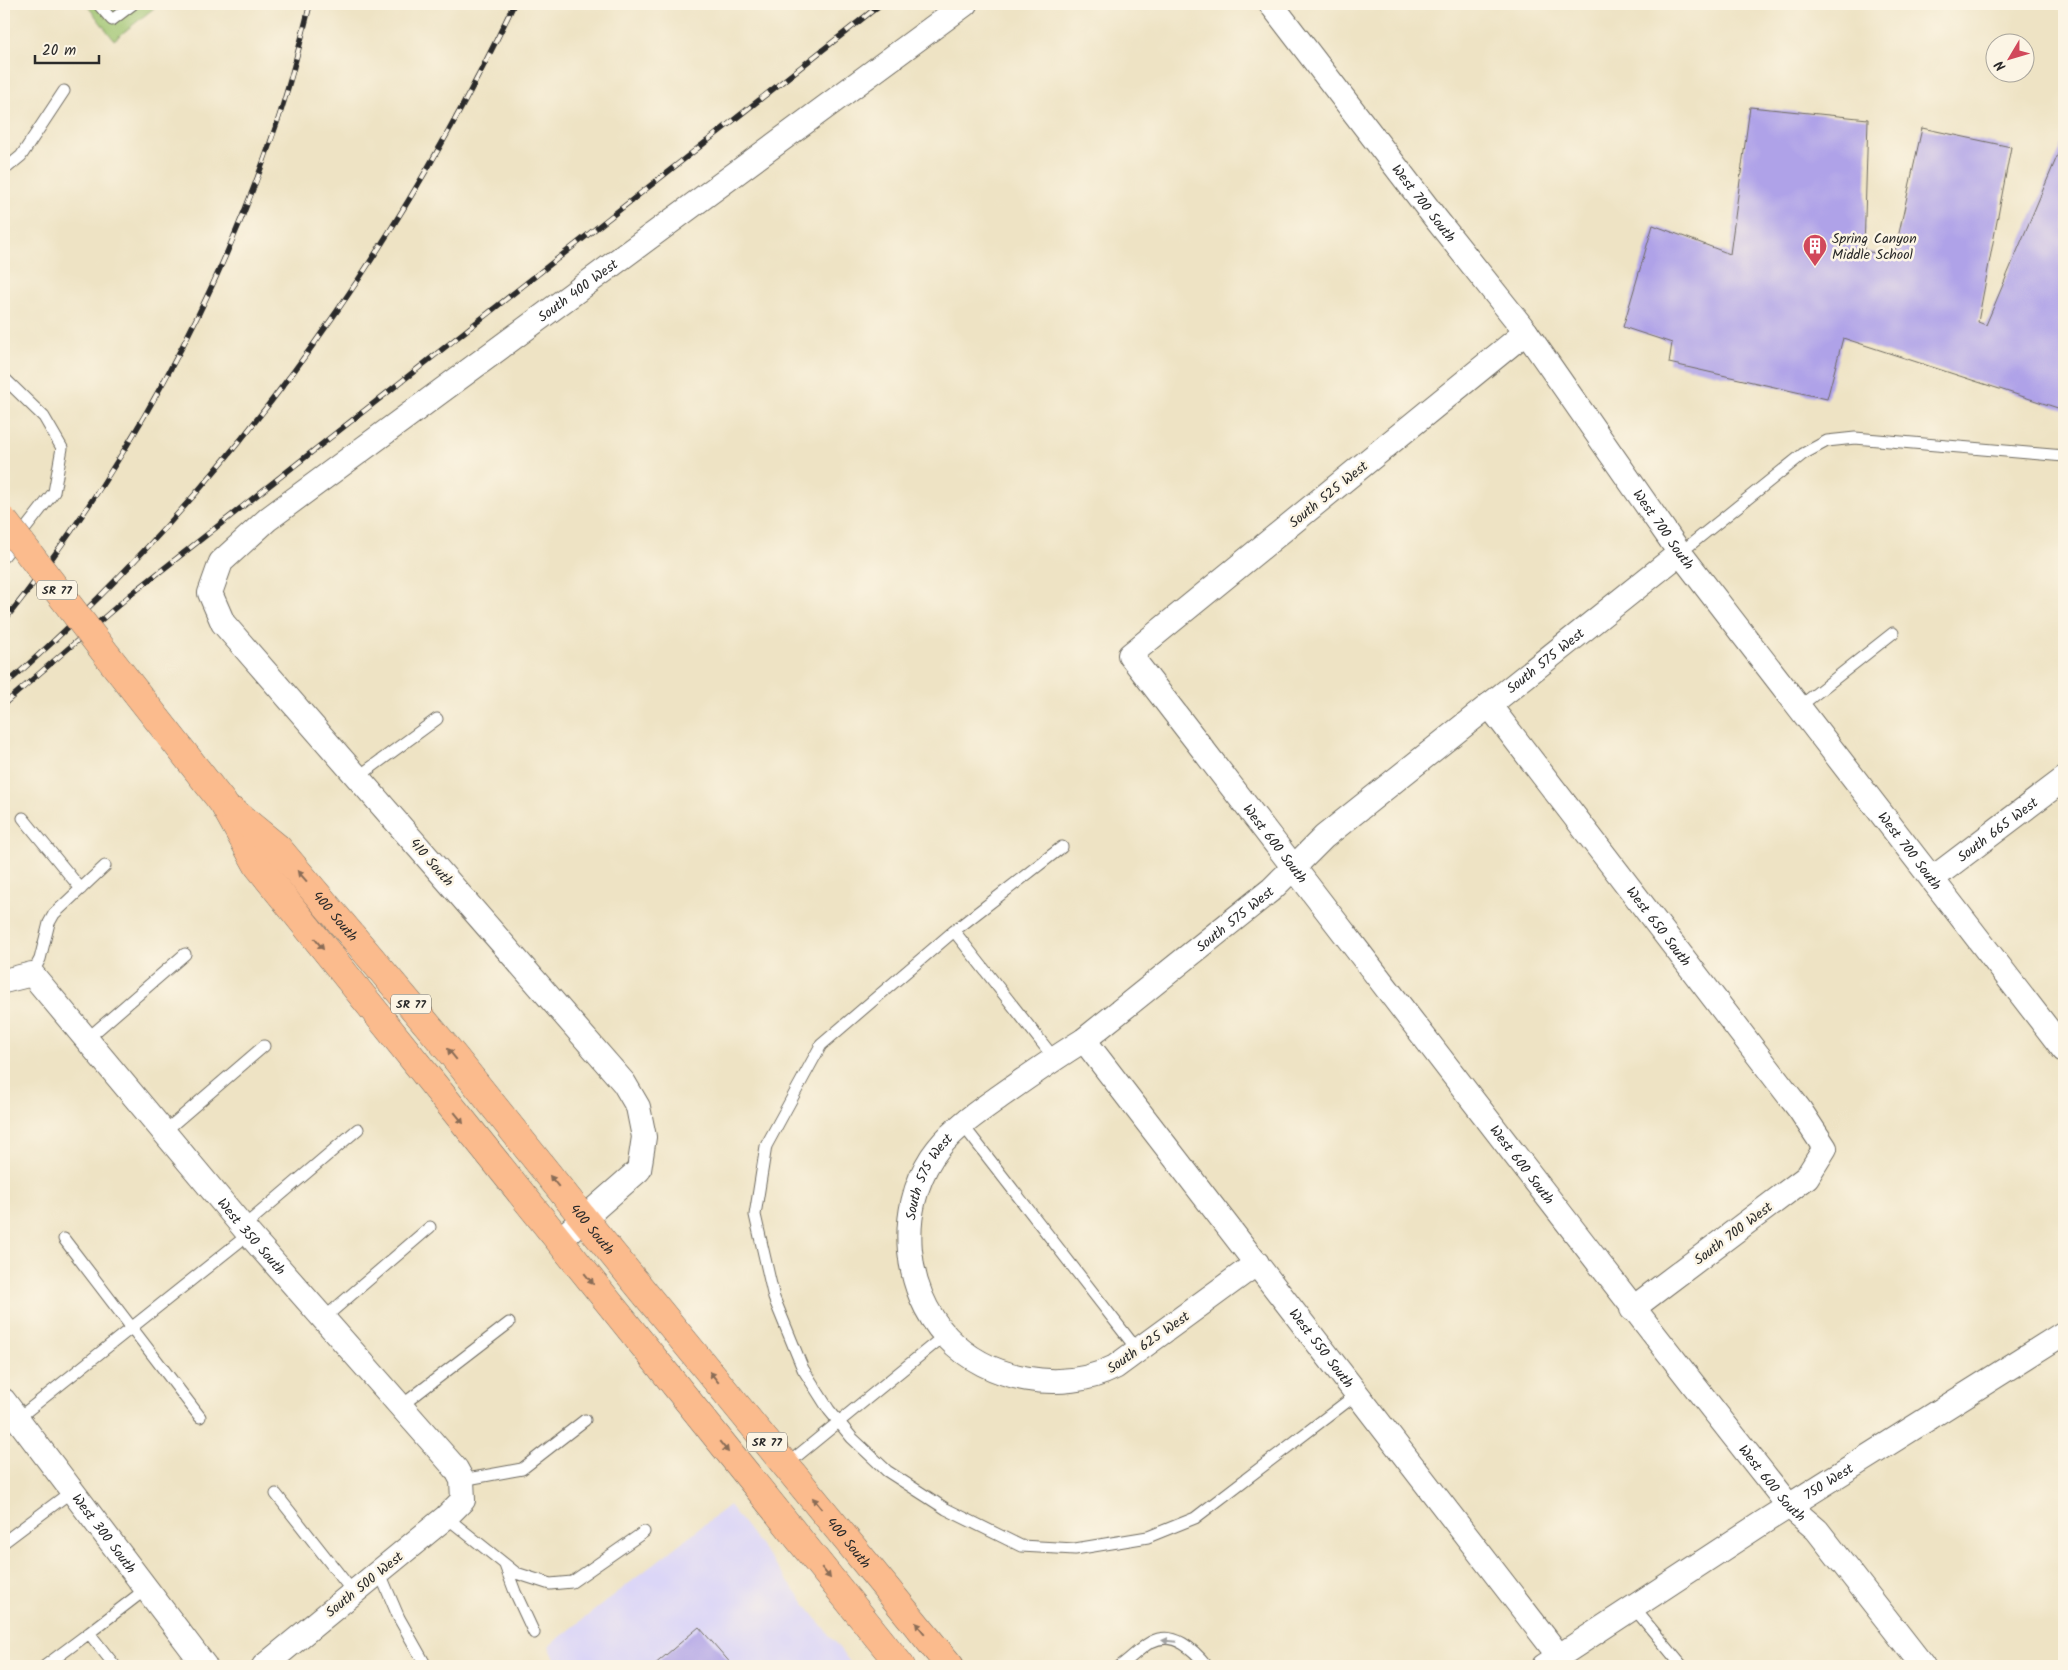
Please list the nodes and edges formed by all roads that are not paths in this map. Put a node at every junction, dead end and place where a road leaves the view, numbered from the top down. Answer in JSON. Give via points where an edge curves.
{"nodes":[{"id":1,"x":98,"y":4,"type":"edge"},
{"id":2,"x":133,"y":4,"type":"edge"},
{"id":3,"x":965,"y":4,"type":"edge"},
{"id":4,"x":1271,"y":4,"type":"edge"},
{"id":5,"x":64,"y":91,"type":"dead end"},
{"id":6,"x":4,"y":170,"type":"edge"},
{"id":7,"x":1526,"y":332,"type":"junction"},
{"id":8,"x":4,"y":378,"type":"edge"},
{"id":9,"x":2064,"y":456,"type":"edge"},
{"id":10,"x":4,"y":521,"type":"edge"},
{"id":11,"x":1680,"y":553,"type":"junction"},
{"id":12,"x":4,"y":556,"type":"edge"},
{"id":13,"x":210,"y":593,"type":"joint"},
{"id":14,"x":1893,"y":633,"type":"dead end"},
{"id":15,"x":1130,"y":655,"type":"joint"},
{"id":16,"x":1489,"y":706,"type":"junction"},
{"id":17,"x":1799,"y":707,"type":"junction"},
{"id":18,"x":437,"y":719,"type":"dead end"},
{"id":19,"x":358,"y":777,"type":"junction"},
{"id":20,"x":2064,"y":779,"type":"edge"},
{"id":21,"x":223,"y":803,"type":"junction"},
{"id":22,"x":22,"y":818,"type":"dead end"},
{"id":23,"x":1062,"y":847,"type":"dead end"},
{"id":24,"x":105,"y":866,"type":"dead end"},
{"id":25,"x":1294,"y":866,"type":"junction"},
{"id":26,"x":1932,"y":879,"type":"junction"},
{"id":27,"x":81,"y":889,"type":"junction"},
{"id":28,"x":954,"y":930,"type":"junction"},
{"id":29,"x":185,"y":954,"type":"dead end"},
{"id":30,"x":32,"y":974,"type":"junction"},
{"id":31,"x":4,"y":981,"type":"edge"},
{"id":32,"x":87,"y":1040,"type":"junction"},
{"id":33,"x":1084,"y":1040,"type":"junction"},
{"id":34,"x":264,"y":1046,"type":"dead end"},
{"id":35,"x":2064,"y":1050,"type":"edge"},
{"id":36,"x":1054,"y":1058,"type":"junction"},
{"id":37,"x":962,"y":1124,"type":"junction"},
{"id":38,"x":358,"y":1129,"type":"dead end"},
{"id":39,"x":164,"y":1132,"type":"junction"},
{"id":40,"x":1826,"y":1148,"type":"joint"},
{"id":41,"x":584,"y":1219,"type":"junction"},
{"id":42,"x":430,"y":1227,"type":"dead end"},
{"id":43,"x":246,"y":1230,"type":"junction"},
{"id":44,"x":64,"y":1239,"type":"dead end"},
{"id":45,"x":558,"y":1242,"type":"junction"},
{"id":46,"x":1257,"y":1263,"type":"junction"},
{"id":47,"x":1632,"y":1309,"type":"junction"},
{"id":48,"x":323,"y":1319,"type":"junction"},
{"id":49,"x":509,"y":1322,"type":"dead end"},
{"id":50,"x":131,"y":1328,"type":"junction"},
{"id":51,"x":2064,"y":1333,"type":"edge"},
{"id":52,"x":945,"y":1335,"type":"junction"},
{"id":53,"x":1138,"y":1352,"type":"junction"},
{"id":54,"x":1357,"y":1394,"type":"junction"},
{"id":55,"x":401,"y":1406,"type":"junction"},
{"id":56,"x":10,"y":1410,"type":"edge"},
{"id":57,"x":200,"y":1417,"type":"dead end"},
{"id":58,"x":585,"y":1420,"type":"dead end"},
{"id":59,"x":840,"y":1422,"type":"junction"},
{"id":60,"x":786,"y":1465,"type":"junction"},
{"id":61,"x":72,"y":1491,"type":"junction"},
{"id":62,"x":276,"y":1494,"type":"dead end"},
{"id":63,"x":457,"y":1499,"type":"junction"},
{"id":64,"x":1789,"y":1506,"type":"junction"},
{"id":65,"x":644,"y":1532,"type":"dead end"},
{"id":66,"x":4,"y":1542,"type":"edge"},
{"id":67,"x":504,"y":1564,"type":"junction"},
{"id":68,"x":379,"y":1571,"type":"junction"},
{"id":69,"x":146,"y":1589,"type":"junction"},
{"id":70,"x":353,"y":1592,"type":"junction"},
{"id":71,"x":1634,"y":1608,"type":"junction"},
{"id":72,"x":89,"y":1633,"type":"junction"},
{"id":73,"x":534,"y":1633,"type":"dead end"},
{"id":74,"x":1552,"y":1661,"type":"edge"},
{"id":75,"x":45,"y":1666,"type":"edge"},
{"id":76,"x":115,"y":1666,"type":"edge"},
{"id":77,"x":204,"y":1666,"type":"edge"},
{"id":78,"x":264,"y":1666,"type":"edge"},
{"id":79,"x":426,"y":1666,"type":"edge"},
{"id":80,"x":901,"y":1666,"type":"edge"},
{"id":81,"x":950,"y":1666,"type":"edge"},
{"id":82,"x":1120,"y":1666,"type":"edge"},
{"id":83,"x":1207,"y":1666,"type":"edge"},
{"id":84,"x":1682,"y":1666,"type":"edge"},
{"id":85,"x":1923,"y":1666,"type":"edge"}],
"edges":[{"from":1,"to":2,"type":"lane","via":[[112,20]]},
{"from":3,"to":13,"type":"street","name":"South 400 West","via":[[268,519],[221,562]]},
{"from":4,"to":7,"type":"street","name":"West 700 South"},
{"from":5,"to":6,"type":"lane","via":[[21,156]]},
{"from":7,"to":11,"type":"street","name":"West 700 South"},
{"from":7,"to":15,"type":"street","name":"South 525 West"},
{"from":8,"to":12,"type":"lane","via":[[44,417],[62,448],[54,492]]},
{"from":9,"to":11,"type":"lane","via":[[1855,438],[1827,441],[1771,478]]},
{"from":10,"to":21,"type":"main road","name":"400 South","number":"SR 77","bridge":true},
{"from":11,"to":16,"type":"street","name":"South 575 West"},
{"from":11,"to":17,"type":"street","name":"West 700 South"},
{"from":13,"to":19,"type":"street","name":"410 South","via":[[223,623]]},
{"from":14,"to":17,"type":"lane"},
{"from":15,"to":25,"type":"street","name":"West 600 South"},
{"from":16,"to":25,"type":"street","name":"South 575 West","via":[[1324,837]]},
{"from":16,"to":40,"type":"street","name":"West 650 South"},
{"from":17,"to":26,"type":"street","name":"West 700 South"},
{"from":18,"to":19,"type":"lane"},
{"from":19,"to":41,"type":"street","name":"410 South","via":[[624,1083],[638,1107],[644,1137],[639,1170]]},
{"from":20,"to":26,"type":"street","name":"South 665 West"},
{"from":41,"to":21,"type":"main road","name":"400 South","number":"SR 77","one_way":true,"via":[[452,1054],[278,848]]},
{"from":21,"to":45,"type":"main road","name":"400 South","number":"SR 77","one_way":true,"via":[[258,866]]},
{"from":22,"to":27,"type":"lane"},
{"from":23,"to":28,"type":"lane"},
{"from":24,"to":27,"type":"lane"},
{"from":25,"to":33,"type":"street","name":"South 575 West","via":[[1272,889]]},
{"from":25,"to":47,"type":"street","name":"West 600 South"},
{"from":26,"to":35,"type":"street","name":"West 700 South"},
{"from":27,"to":30,"type":"lane","via":[[54,914]]},
{"from":28,"to":36,"type":"lane"},
{"from":28,"to":59,"type":"lane","via":[[821,1045],[766,1146],[755,1215],[774,1298],[803,1369]]},
{"from":29,"to":32,"type":"lane"},
{"from":30,"to":31,"type":"street"},
{"from":30,"to":32,"type":"street","name":"West 350 South"},
{"from":32,"to":39,"type":"street","name":"West 350 South"},
{"from":33,"to":36,"type":"street","name":"South 575 West"},
{"from":33,"to":46,"type":"street","name":"West 550 South"},
{"from":34,"to":39,"type":"lane"},
{"from":36,"to":37,"type":"street","name":"South 575 West"},
{"from":37,"to":52,"type":"street","name":"South 575 West","via":[[928,1164],[914,1202],[909,1234],[919,1288]]},
{"from":37,"to":53,"type":"lane"},
{"from":38,"to":43,"type":"lane"},
{"from":39,"to":43,"type":"street","name":"West 350 South"},
{"from":40,"to":47,"type":"street","name":"South 700 West","via":[[1807,1177]]},
{"from":41,"to":45,"type":"street","name":"410 South"},
{"from":60,"to":41,"type":"main road","name":"400 South","number":"SR 77","one_way":true},
{"from":42,"to":48,"type":"lane"},
{"from":43,"to":48,"type":"street","name":"West 350 South"},
{"from":43,"to":50,"type":"lane"},
{"from":44,"to":50,"type":"lane"},
{"from":45,"to":80,"type":"main road","name":"400 South","number":"SR 77","one_way":true},
{"from":46,"to":53,"type":"street","name":"South 625 West"},
{"from":46,"to":54,"type":"street","name":"West 550 South"},
{"from":47,"to":64,"type":"street","name":"West 600 South"},
{"from":48,"to":55,"type":"street","name":"West 350 South"},
{"from":49,"to":55,"type":"lane"},
{"from":50,"to":56,"type":"lane"},
{"from":50,"to":57,"type":"lane"},
{"from":51,"to":64,"type":"street","name":"750 West"},
{"from":52,"to":53,"type":"street","name":"South 625 West","via":[[988,1366],[1042,1380],[1096,1376]]},
{"from":52,"to":59,"type":"lane"},
{"from":54,"to":59,"type":"lane","via":[[1195,1518],[1148,1537],[1075,1549],[1022,1546],[946,1509],[887,1471]]},
{"from":54,"to":74,"type":"street","name":"West 550 South"},
{"from":55,"to":63,"type":"street","name":"West 350 South","via":[[456,1469]]},
{"from":56,"to":61,"type":"street","name":"West 300 South"},
{"from":58,"to":63,"type":"lane","via":[[522,1470]]},
{"from":59,"to":60,"type":"lane"},
{"from":81,"to":60,"type":"main road","name":"400 South","number":"SR 77","one_way":true},
{"from":61,"to":66,"type":"lane"},
{"from":61,"to":69,"type":"street","name":"West 300 South"},
{"from":62,"to":70,"type":"lane"},
{"from":63,"to":67,"type":"lane"},
{"from":63,"to":68,"type":"street","name":"South 500 West"},
{"from":64,"to":71,"type":"street","name":"750 West"},
{"from":64,"to":85,"type":"street","name":"West 600 South","via":[[1816,1530]]},
{"from":65,"to":67,"type":"lane","via":[[572,1582],[550,1584],[516,1574]]},
{"from":67,"to":73,"type":"lane"},
{"from":68,"to":70,"type":"street","name":"South 500 West"},
{"from":68,"to":79,"type":"lane","via":[[399,1618]]},
{"from":69,"to":72,"type":"lane"},
{"from":69,"to":77,"type":"street","name":"West 300 South"},
{"from":70,"to":78,"type":"street","name":"South 500 West"},
{"from":71,"to":74,"type":"street","name":"750 West"},
{"from":71,"to":84,"type":"lane"},
{"from":72,"to":75,"type":"lane"},
{"from":72,"to":76,"type":"lane"},
{"from":83,"to":82,"type":"lane","one_way":true,"via":[[1194,1650],[1166,1638],[1151,1642]]}]}
